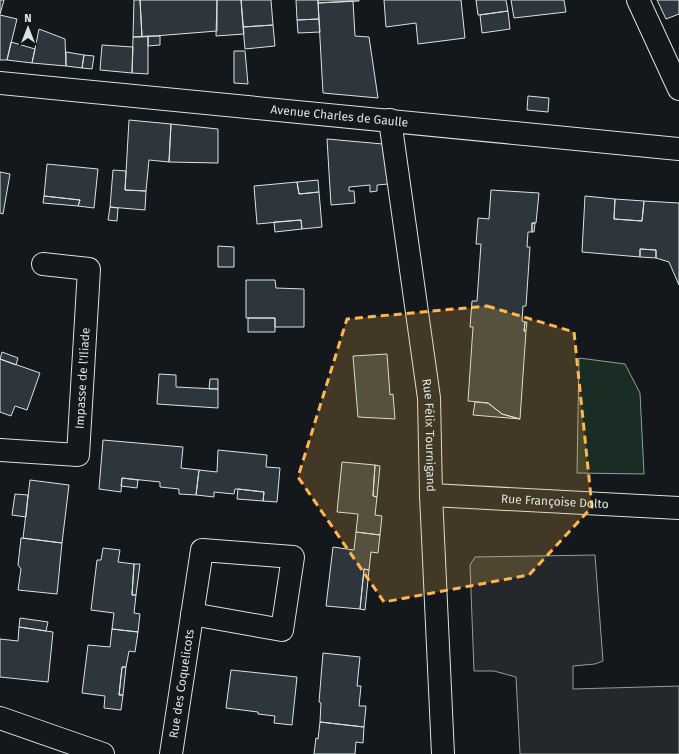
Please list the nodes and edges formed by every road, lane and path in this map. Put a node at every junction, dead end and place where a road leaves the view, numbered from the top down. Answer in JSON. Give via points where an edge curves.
{"nodes":[{"id":1,"x":638,"y":0,"type":"edge"},
{"id":2,"x":0,"y":83,"type":"edge"},
{"id":3,"x":679,"y":89,"type":"edge"},
{"id":4,"x":390,"y":120,"type":"junction"},
{"id":5,"x":679,"y":149,"type":"edge"},
{"id":6,"x":43,"y":264,"type":"dead end"},
{"id":7,"x":0,"y":450,"type":"edge"},
{"id":8,"x":431,"y":495,"type":"junction"},
{"id":9,"x":679,"y":508,"type":"edge"},
{"id":10,"x":192,"y":614,"type":"junction"},
{"id":11,"x":0,"y":718,"type":"edge"},
{"id":12,"x":103,"y":754,"type":"edge"},
{"id":13,"x":171,"y":754,"type":"edge"},
{"id":14,"x":443,"y":754,"type":"edge"}],
"edges":[{"from":1,"to":3,"type":"street"},
{"from":2,"to":4,"type":"street","name":"Avenue Charles de Gaulle"},
{"from":4,"to":5,"type":"street","name":"Avenue Charles de Gaulle"},
{"from":4,"to":8,"type":"street","name":"Rue Félix Tournigand","via":[[430,398]]},
{"from":6,"to":7,"type":"street","name":"Impasse de l'Iliade","via":[[89,269],[78,455]]},
{"from":8,"to":9,"type":"street","name":"Rue Françoise Dolto"},
{"from":8,"to":14,"type":"street","name":"Rue Félix Tournigand"},
{"from":10,"to":10,"type":"street","name":"Rue des Coquelicots","via":[[202,550],[294,557],[282,630]]},
{"from":10,"to":13,"type":"street","name":"Rue des Coquelicots"},
{"from":11,"to":12,"type":"street"}]}
